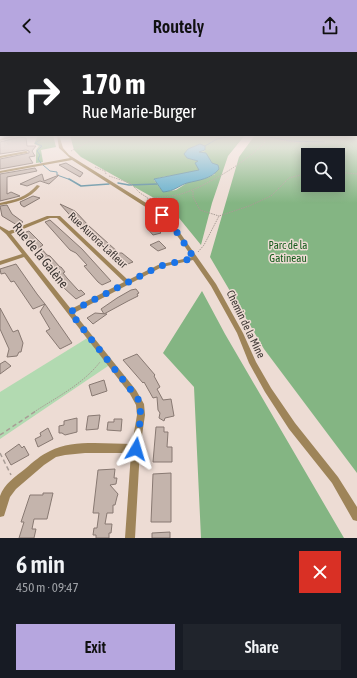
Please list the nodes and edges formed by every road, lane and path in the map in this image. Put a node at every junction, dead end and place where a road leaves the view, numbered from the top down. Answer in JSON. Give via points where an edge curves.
{"nodes":[{"id":1,"x":69,"y":158,"type":"edge"},
{"id":2,"x":73,"y":158,"type":"edge"},
{"id":3,"x":245,"y":158,"type":"edge"},
{"id":4,"x":93,"y":167,"type":"dead end"},
{"id":5,"x":0,"y":172,"type":"edge"},
{"id":6,"x":345,"y":173,"type":"edge"},
{"id":7,"x":357,"y":174,"type":"edge"},
{"id":8,"x":301,"y":175,"type":"edge"},
{"id":9,"x":38,"y":186,"type":"dead end"},
{"id":10,"x":193,"y":190,"type":"junction"},
{"id":11,"x":149,"y":199,"type":"junction"},
{"id":12,"x":140,"y":200,"type":"junction"},
{"id":13,"x":0,"y":204,"type":"edge"},
{"id":14,"x":219,"y":216,"type":"junction"},
{"id":15,"x":0,"y":227,"type":"edge"},
{"id":16,"x":8,"y":233,"type":"junction"},
{"id":17,"x":24,"y":255,"type":"junction"},
{"id":18,"x":194,"y":258,"type":"junction"},
{"id":19,"x":0,"y":263,"type":"edge"},
{"id":20,"x":127,"y":282,"type":"junction"},
{"id":21,"x":70,"y":312,"type":"junction"},
{"id":22,"x":104,"y":356,"type":"junction"},
{"id":23,"x":0,"y":435,"type":"edge"},
{"id":24,"x":136,"y":449,"type":"junction"},
{"id":25,"x":0,"y":453,"type":"edge"},
{"id":26,"x":15,"y":482,"type":"junction"},
{"id":27,"x":0,"y":512,"type":"edge"},
{"id":28,"x":357,"y":516,"type":"edge"},
{"id":29,"x":130,"y":538,"type":"edge"}],
"edges":[{"from":1,"to":5,"type":"street"},
{"from":2,"to":12,"type":"street","name":"Chemin de la Mine"},
{"from":3,"to":10,"type":"path"},
{"from":4,"to":11,"type":"path","via":[[105,171],[107,176],[133,184]]},
{"from":6,"to":7,"type":"path"},
{"from":8,"to":14,"type":"path","via":[[289,178],[275,194],[250,206]]},
{"from":9,"to":13,"type":"street","via":[[24,197]]},
{"from":10,"to":11,"type":"path"},
{"from":10,"to":14,"type":"path","via":[[193,197],[200,210]]},
{"from":11,"to":12,"type":"path"},
{"from":12,"to":18,"type":"street","name":"Chemin de la Mine","via":[[166,219]]},
{"from":14,"to":18,"type":"path"},
{"from":15,"to":16,"type":"street","name":"Rue de la Galène"},
{"from":16,"to":17,"type":"street","name":"Rue de la Galène"},
{"from":16,"to":20,"type":"street","name":"Rue Aurora-Lafleur","via":[[49,217],[58,217]]},
{"from":17,"to":19,"type":"street"},
{"from":17,"to":21,"type":"street","name":"Rue de la Galène"},
{"from":18,"to":20,"type":"street","via":[[168,264]]},
{"from":18,"to":28,"type":"street","name":"Chemin de la Mine","via":[[220,294],[253,363],[278,405],[335,480]]},
{"from":20,"to":21,"type":"street"},
{"from":21,"to":22,"type":"street","name":"Rue de la Galène"},
{"from":22,"to":23,"type":"path","via":[[93,371],[74,386]]},
{"from":22,"to":24,"type":"street","name":"Rue de la Galène","via":[[140,404]]},
{"from":24,"to":26,"type":"street","via":[[77,449],[57,452]]},
{"from":24,"to":29,"type":"street","name":"Rue de la Galène"},
{"from":25,"to":26,"type":"path"},
{"from":26,"to":27,"type":"street","via":[[6,493]]}]}
